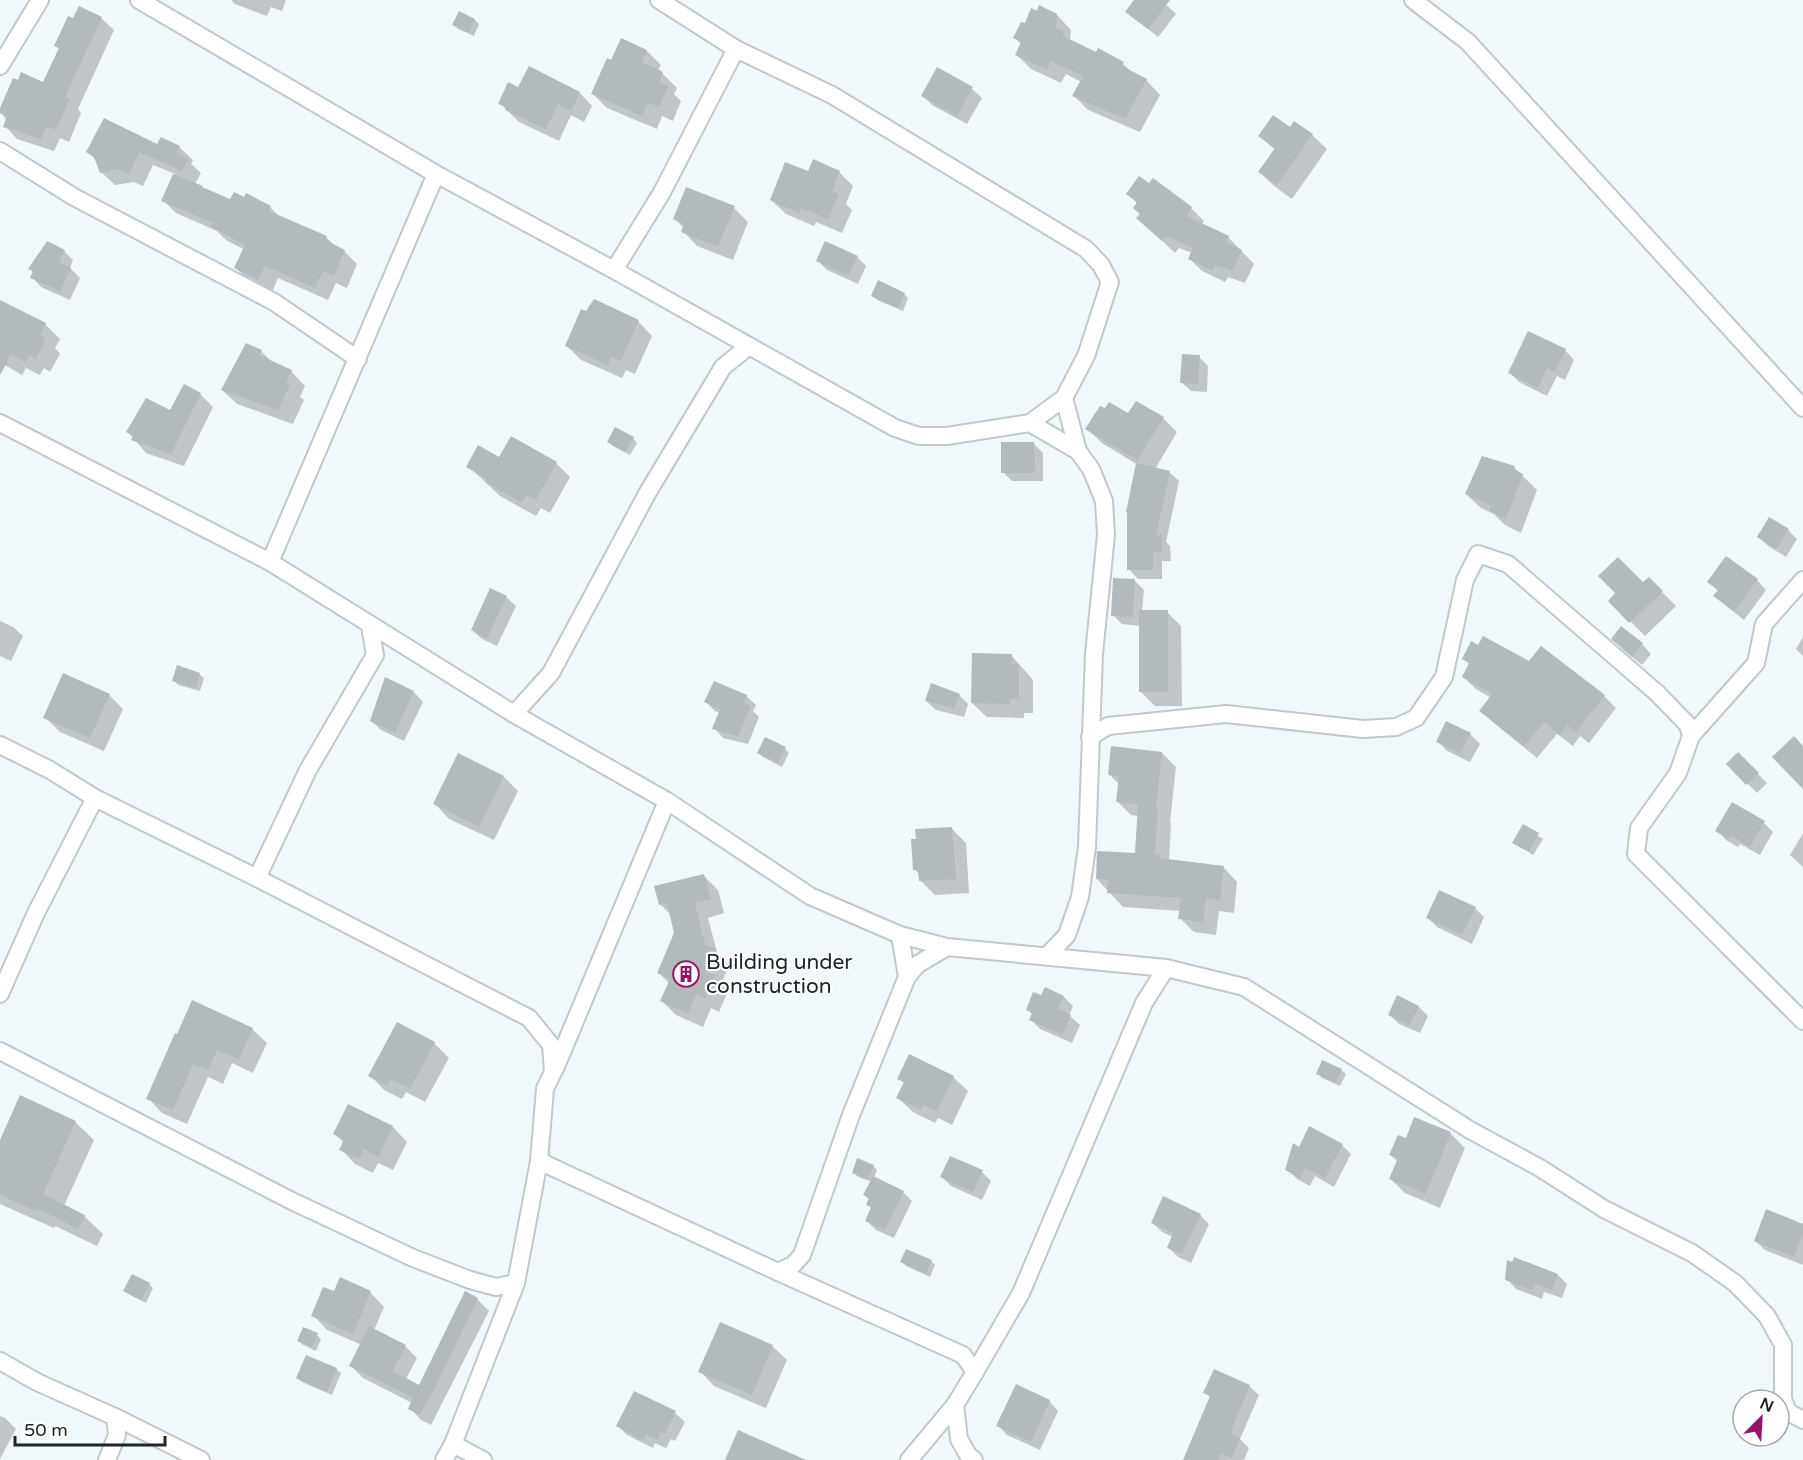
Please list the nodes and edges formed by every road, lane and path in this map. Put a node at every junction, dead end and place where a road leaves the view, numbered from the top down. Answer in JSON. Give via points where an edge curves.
{"nodes":[{"id":1,"x":40,"y":0,"type":"edge"},
{"id":2,"x":139,"y":0,"type":"edge"},
{"id":3,"x":659,"y":0,"type":"edge"},
{"id":4,"x":1413,"y":0,"type":"edge"},
{"id":5,"x":736,"y":49,"type":"junction"},
{"id":6,"x":0,"y":66,"type":"edge"},
{"id":7,"x":0,"y":151,"type":"edge"},
{"id":8,"x":436,"y":174,"type":"junction"},
{"id":9,"x":614,"y":270,"type":"junction"},
{"id":10,"x":724,"y":332,"type":"junction"},
{"id":11,"x":749,"y":346,"type":"junction"},
{"id":12,"x":358,"y":359,"type":"junction"},
{"id":13,"x":723,"y":367,"type":"junction"},
{"id":14,"x":1064,"y":398,"type":"junction"},
{"id":15,"x":1803,"y":408,"type":"edge"},
{"id":16,"x":0,"y":423,"type":"edge"},
{"id":17,"x":1030,"y":423,"type":"junction"},
{"id":18,"x":1078,"y":451,"type":"junction"},
{"id":19,"x":270,"y":562,"type":"junction"},
{"id":20,"x":1803,"y":580,"type":"edge"},
{"id":21,"x":370,"y":626,"type":"junction"},
{"id":22,"x":514,"y":714,"type":"junction"},
{"id":23,"x":1691,"y":736,"type":"junction"},
{"id":24,"x":1090,"y":737,"type":"junction"},
{"id":25,"x":0,"y":745,"type":"edge"},
{"id":26,"x":95,"y":798,"type":"junction"},
{"id":27,"x":667,"y":801,"type":"junction"},
{"id":28,"x":257,"y":878,"type":"junction"},
{"id":29,"x":900,"y":936,"type":"junction"},
{"id":30,"x":947,"y":947,"type":"junction"},
{"id":31,"x":1047,"y":956,"type":"junction"},
{"id":32,"x":1166,"y":968,"type":"junction"},
{"id":33,"x":907,"y":977,"type":"junction"},
{"id":34,"x":0,"y":994,"type":"edge"},
{"id":35,"x":1803,"y":1022,"type":"edge"},
{"id":36,"x":0,"y":1051,"type":"edge"},
{"id":37,"x":553,"y":1072,"type":"junction"},
{"id":38,"x":539,"y":1161,"type":"junction"},
{"id":39,"x":778,"y":1272,"type":"junction"},
{"id":40,"x":516,"y":1283,"type":"junction"},
{"id":41,"x":0,"y":1361,"type":"edge"},
{"id":42,"x":975,"y":1372,"type":"junction"},
{"id":43,"x":955,"y":1405,"type":"junction"},
{"id":44,"x":115,"y":1417,"type":"junction"},
{"id":45,"x":1803,"y":1419,"type":"edge"},
{"id":46,"x":453,"y":1444,"type":"junction"},
{"id":47,"x":107,"y":1460,"type":"edge"},
{"id":48,"x":201,"y":1460,"type":"edge"},
{"id":49,"x":444,"y":1460,"type":"edge"},
{"id":50,"x":483,"y":1460,"type":"edge"},
{"id":51,"x":909,"y":1460,"type":"edge"},
{"id":52,"x":974,"y":1460,"type":"edge"}],
"edges":[{"from":1,"to":6,"type":"street"},
{"from":2,"to":8,"type":"street"},
{"from":3,"to":5,"type":"street"},
{"from":4,"to":15,"type":"street","via":[[1468,42]]},
{"from":5,"to":9,"type":"street","via":[[661,194]]},
{"from":5,"to":14,"type":"street","via":[[832,95],[1086,249],[1110,282],[1086,356]]},
{"from":7,"to":12,"type":"street","via":[[74,196],[274,302]]},
{"from":8,"to":9,"type":"street"},
{"from":8,"to":12,"type":"street"},
{"from":9,"to":10,"type":"street"},
{"from":10,"to":11,"type":"street"},
{"from":10,"to":13,"type":"street"},
{"from":11,"to":13,"type":"street"},
{"from":11,"to":17,"type":"street","via":[[895,428],[919,436],[947,436]]},
{"from":12,"to":19,"type":"street"},
{"from":13,"to":22,"type":"street","via":[[648,492],[551,674]]},
{"from":14,"to":17,"type":"street"},
{"from":14,"to":18,"type":"street"},
{"from":16,"to":19,"type":"street"},
{"from":17,"to":18,"type":"street"},
{"from":18,"to":24,"type":"street","via":[[1091,469],[1104,501],[1106,535]]},
{"from":19,"to":21,"type":"street"},
{"from":20,"to":23,"type":"street","via":[[1764,624],[1756,663]]},
{"from":21,"to":22,"type":"street"},
{"from":21,"to":28,"type":"street","via":[[375,655],[308,770]]},
{"from":22,"to":27,"type":"street"},
{"from":23,"to":24,"type":"street","via":[[1688,724],[1657,693],[1529,581],[1508,564],[1478,554],[1465,580],[1444,677],[1416,718],[1396,727],[1363,729],[1226,714],[1108,726]]},
{"from":23,"to":35,"type":"street","via":[[1678,773],[1639,828],[1636,854]]},
{"from":24,"to":31,"type":"street","via":[[1087,848],[1080,897],[1067,935]]},
{"from":25,"to":26,"type":"street"},
{"from":26,"to":28,"type":"street"},
{"from":26,"to":34,"type":"street"},
{"from":27,"to":29,"type":"street","via":[[810,896]]},
{"from":27,"to":37,"type":"street"},
{"from":28,"to":37,"type":"street","via":[[529,1018],[551,1045]]},
{"from":29,"to":30,"type":"street"},
{"from":29,"to":33,"type":"street"},
{"from":30,"to":31,"type":"street"},
{"from":30,"to":33,"type":"street","via":[[918,964]]},
{"from":31,"to":32,"type":"street"},
{"from":32,"to":42,"type":"street","via":[[1144,1003],[1021,1293]]},
{"from":32,"to":45,"type":"street","via":[[1244,987],[1470,1130],[1604,1209],[1692,1253],[1735,1283],[1767,1316],[1783,1345],[1783,1398],[1788,1412]]},
{"from":33,"to":39,"type":"street","via":[[851,1115],[802,1255]]},
{"from":36,"to":40,"type":"street","via":[[292,1201],[413,1258],[496,1287]]},
{"from":37,"to":38,"type":"street","via":[[545,1089]]},
{"from":38,"to":39,"type":"street"},
{"from":38,"to":40,"type":"street"},
{"from":39,"to":42,"type":"street","via":[[963,1355]]},
{"from":40,"to":46,"type":"street"},
{"from":41,"to":44,"type":"street"},
{"from":42,"to":43,"type":"street"},
{"from":43,"to":51,"type":"street"},
{"from":43,"to":52,"type":"street","via":[[959,1440]]},
{"from":44,"to":47,"type":"street","via":[[117,1435]]},
{"from":44,"to":48,"type":"street"},
{"from":46,"to":49,"type":"street"},
{"from":46,"to":50,"type":"street"}]}
